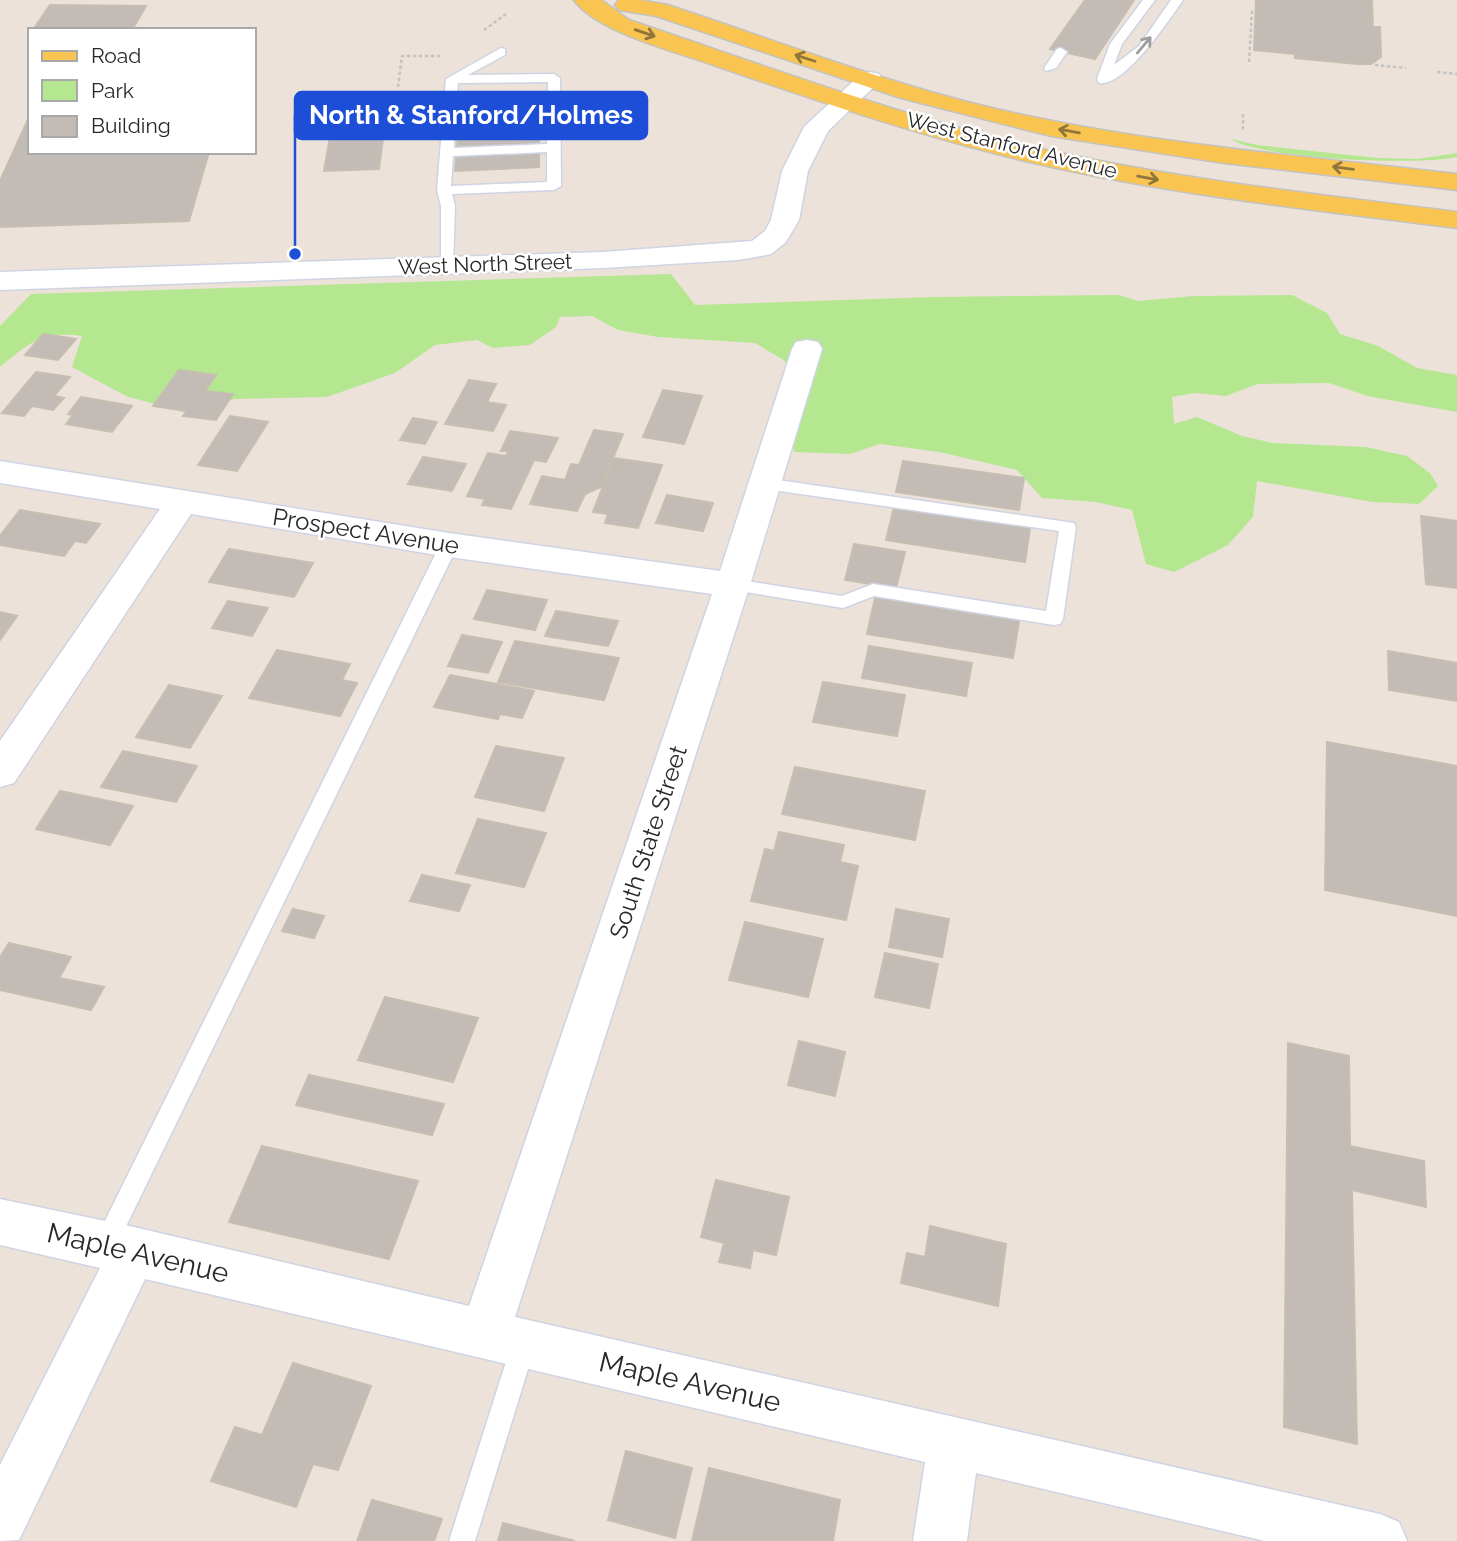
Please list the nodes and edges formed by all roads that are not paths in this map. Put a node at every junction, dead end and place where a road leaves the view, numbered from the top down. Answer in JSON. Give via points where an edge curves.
{"nodes":[{"id":1,"x":586,"y":0,"type":"edge"},
{"id":2,"x":597,"y":0,"type":"edge"},
{"id":3,"x":1149,"y":0,"type":"edge"},
{"id":4,"x":1163,"y":0,"type":"edge"},
{"id":5,"x":1177,"y":0,"type":"edge"},
{"id":6,"x":501,"y":52,"type":"dead end"},
{"id":7,"x":1061,"y":52,"type":"dead end"},
{"id":8,"x":1050,"y":68,"type":"dead end"},
{"id":9,"x":452,"y":79,"type":"junction"},
{"id":10,"x":870,"y":79,"type":"junction"},
{"id":11,"x":1103,"y":80,"type":"junction"},
{"id":12,"x":845,"y":100,"type":"junction"},
{"id":13,"x":554,"y":108,"type":"junction"},
{"id":14,"x":450,"y":111,"type":"junction"},
{"id":15,"x":554,"y":128,"type":"junction"},
{"id":16,"x":448,"y":132,"type":"junction"},
{"id":17,"x":554,"y":148,"type":"junction"},
{"id":18,"x":447,"y":152,"type":"junction"},
{"id":19,"x":1457,"y":166,"type":"edge"},
{"id":20,"x":1410,"y":177,"type":"junction"},
{"id":21,"x":1457,"y":182,"type":"edge"},
{"id":22,"x":1211,"y":189,"type":"junction"},
{"id":23,"x":444,"y":190,"type":"junction"},
{"id":24,"x":1457,"y":220,"type":"edge"},
{"id":25,"x":1457,"y":239,"type":"edge"},
{"id":26,"x":446,"y":266,"type":"junction"},
{"id":27,"x":0,"y":281,"type":"edge"},
{"id":28,"x":807,"y":349,"type":"dead end"},
{"id":29,"x":0,"y":472,"type":"edge"},
{"id":30,"x":764,"y":484,"type":"junction"},
{"id":31,"x":183,"y":501,"type":"junction"},
{"id":32,"x":449,"y":545,"type":"junction"},
{"id":33,"x":733,"y":585,"type":"junction"},
{"id":34,"x":0,"y":772,"type":"edge"},
{"id":35,"x":0,"y":1222,"type":"edge"},
{"id":36,"x":120,"y":1248,"type":"junction"},
{"id":37,"x":505,"y":1338,"type":"junction"},
{"id":38,"x":954,"y":1442,"type":"junction"},
{"id":39,"x":0,"y":1521,"type":"edge"},
{"id":40,"x":462,"y":1541,"type":"edge"},
{"id":41,"x":940,"y":1541,"type":"edge"},
{"id":42,"x":1380,"y":1541,"type":"edge"}],
"edges":[{"from":1,"to":12,"type":"main road","name":"West Stanford Avenue","one_way":true,"via":[[621,25]]},
{"from":10,"to":2,"type":"main road","name":"West Stanford Avenue","one_way":true,"via":[[660,10]]},
{"from":3,"to":11,"type":"lane","via":[[1116,44]]},
{"from":4,"to":11,"type":"lane"},
{"from":11,"to":5,"type":"lane","one_way":true,"via":[[1143,49]]},
{"from":6,"to":9,"type":"lane"},
{"from":7,"to":8,"type":"lane"},
{"from":9,"to":13,"type":"lane","via":[[554,78]]},
{"from":9,"to":14,"type":"lane"},
{"from":10,"to":12,"type":"street","name":"West North Street"},
{"from":20,"to":10,"type":"main road","name":"West Stanford Avenue","one_way":true,"via":[[1072,131],[994,116]]},
{"from":12,"to":22,"type":"main road","name":"West Stanford Avenue","one_way":true,"via":[[1032,155]]},
{"from":12,"to":26,"type":"street","name":"West North Street","via":[[808,142],[795,171],[785,220],[776,236],[761,248],[687,256]]},
{"from":13,"to":14,"type":"lane"},
{"from":13,"to":15,"type":"lane"},
{"from":14,"to":16,"type":"lane"},
{"from":15,"to":16,"type":"lane"},
{"from":15,"to":17,"type":"lane"},
{"from":16,"to":18,"type":"lane"},
{"from":17,"to":18,"type":"lane"},
{"from":17,"to":23,"type":"lane","via":[[554,186]]},
{"from":18,"to":23,"type":"lane"},
{"from":19,"to":20,"type":"main road"},
{"from":20,"to":21,"type":"main road","name":"West Stanford Avenue"},
{"from":22,"to":24,"type":"main road","name":"West Stanford Avenue"},
{"from":22,"to":25,"type":"main road","via":[[1251,208],[1422,230]]},
{"from":23,"to":26,"type":"lane","via":[[448,206]]},
{"from":26,"to":27,"type":"street","name":"West North Street"},
{"from":28,"to":30,"type":"street","name":"South State Street"},
{"from":29,"to":31,"type":"street","name":"Prospect Avenue"},
{"from":30,"to":33,"type":"street","name":"South State Street"},
{"from":30,"to":33,"type":"lane","via":[[1068,527],[1054,619],[873,590],[843,601]]},
{"from":31,"to":32,"type":"street","name":"Prospect Avenue"},
{"from":31,"to":34,"type":"street"},
{"from":32,"to":33,"type":"street","name":"Prospect Avenue"},
{"from":32,"to":36,"type":"lane"},
{"from":33,"to":37,"type":"street","name":"South State Street"},
{"from":35,"to":36,"type":"street","name":"Maple Avenue"},
{"from":36,"to":37,"type":"street","name":"Maple Avenue"},
{"from":36,"to":39,"type":"street"},
{"from":37,"to":38,"type":"street","name":"Maple Avenue"},
{"from":37,"to":40,"type":"lane"},
{"from":38,"to":41,"type":"street"},
{"from":38,"to":42,"type":"street","name":"Maple Avenue"}]}
